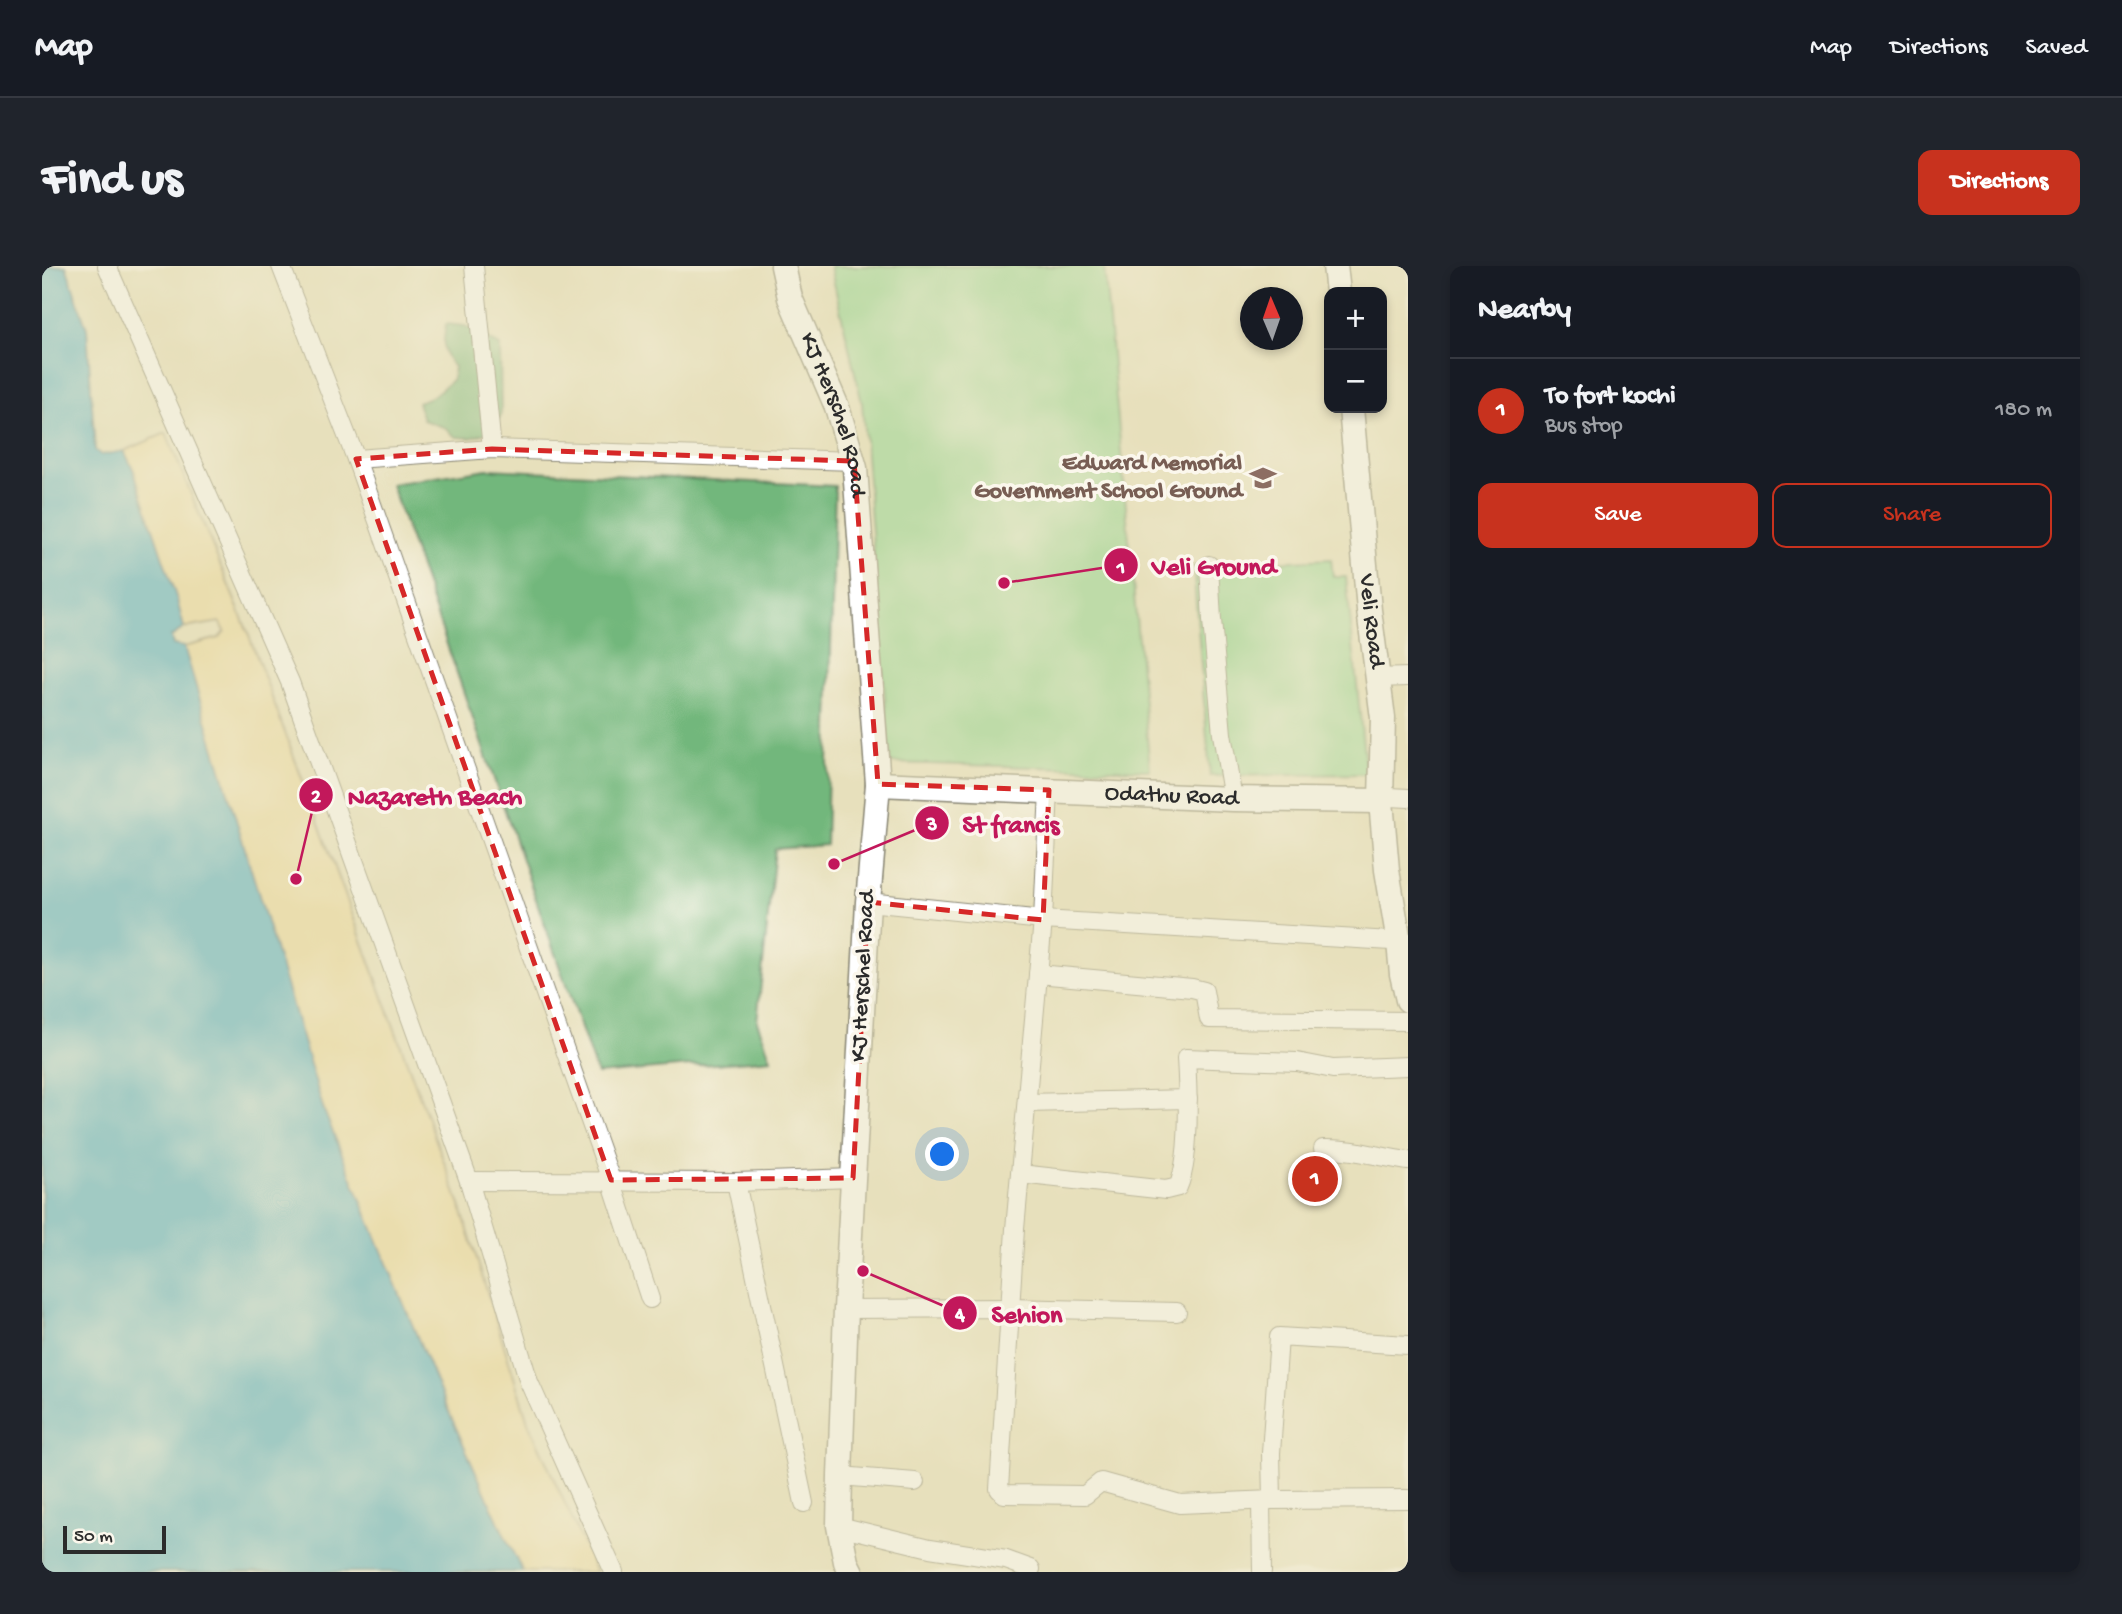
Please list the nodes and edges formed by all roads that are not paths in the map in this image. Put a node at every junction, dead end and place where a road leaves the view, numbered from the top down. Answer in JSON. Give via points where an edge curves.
{"nodes":[{"id":1,"x":107,"y":266,"type":"edge"},
{"id":2,"x":281,"y":266,"type":"edge"},
{"id":3,"x":474,"y":266,"type":"edge"},
{"id":4,"x":783,"y":266,"type":"edge"},
{"id":5,"x":1335,"y":266,"type":"edge"},
{"id":6,"x":1337,"y":287,"type":"edge"},
{"id":7,"x":1351,"y":413,"type":"edge"},
{"id":8,"x":492,"y":449,"type":"junction"},
{"id":9,"x":356,"y":459,"type":"junction"},
{"id":10,"x":854,"y":461,"type":"junction"},
{"id":11,"x":1209,"y":565,"type":"dead end"},
{"id":12,"x":1408,"y":677,"type":"edge"},
{"id":13,"x":1377,"y":678,"type":"junction"},
{"id":14,"x":878,"y":784,"type":"junction"},
{"id":15,"x":1049,"y":790,"type":"junction"},
{"id":16,"x":1408,"y":798,"type":"edge"},
{"id":17,"x":1233,"y":799,"type":"junction"},
{"id":18,"x":1381,"y":801,"type":"junction"},
{"id":19,"x":868,"y":902,"type":"junction"},
{"id":20,"x":1043,"y":920,"type":"junction"},
{"id":21,"x":1404,"y":942,"type":"edge"},
{"id":22,"x":1038,"y":974,"type":"junction"},
{"id":23,"x":1408,"y":1000,"type":"edge"},
{"id":24,"x":1408,"y":1021,"type":"edge"},
{"id":25,"x":1408,"y":1066,"type":"edge"},
{"id":26,"x":1188,"y":1099,"type":"junction"},
{"id":27,"x":1027,"y":1103,"type":"junction"},
{"id":28,"x":1323,"y":1149,"type":"dead end"},
{"id":29,"x":1408,"y":1161,"type":"edge"},
{"id":30,"x":1020,"y":1174,"type":"junction"},
{"id":31,"x":853,"y":1178,"type":"junction"},
{"id":32,"x":469,"y":1181,"type":"junction"},
{"id":33,"x":611,"y":1181,"type":"junction"},
{"id":34,"x":736,"y":1182,"type":"junction"},
{"id":35,"x":650,"y":1299,"type":"dead end"},
{"id":36,"x":1010,"y":1308,"type":"junction"},
{"id":37,"x":846,"y":1309,"type":"junction"},
{"id":38,"x":1177,"y":1312,"type":"dead end"},
{"id":39,"x":1408,"y":1345,"type":"edge"},
{"id":40,"x":840,"y":1476,"type":"junction"},
{"id":41,"x":915,"y":1482,"type":"dead end"},
{"id":42,"x":1408,"y":1499,"type":"edge"},
{"id":43,"x":1266,"y":1500,"type":"junction"},
{"id":44,"x":804,"y":1503,"type":"dead end"},
{"id":45,"x":839,"y":1526,"type":"junction"},
{"id":46,"x":1031,"y":1569,"type":"dead end"},
{"id":47,"x":614,"y":1572,"type":"edge"},
{"id":48,"x":851,"y":1572,"type":"edge"},
{"id":49,"x":1262,"y":1572,"type":"edge"}],
"edges":[{"from":1,"to":32,"type":"street","via":[[290,682]]},
{"from":2,"to":9,"type":"street"},
{"from":3,"to":8,"type":"street"},
{"from":4,"to":10,"type":"main road","name":"KJ Herschel Road","via":[[790,298],[837,407]]},
{"from":5,"to":6,"type":"main road"},
{"from":7,"to":13,"type":"main road","name":"Veli Road"},
{"from":8,"to":9,"type":"street"},
{"from":8,"to":10,"type":"street"},
{"from":9,"to":33,"type":"street"},
{"from":10,"to":14,"type":"main road","name":"KJ Herschel Road"},
{"from":11,"to":17,"type":"street","via":[[1222,734]]},
{"from":12,"to":13,"type":"street"},
{"from":13,"to":18,"type":"main road","name":"Veli Road","via":[[1382,718]]},
{"from":14,"to":15,"type":"main road","name":"Odathu Road"},
{"from":14,"to":19,"type":"main road","name":"KJ Herschel Road"},
{"from":15,"to":17,"type":"main road","name":"Odathu Road"},
{"from":15,"to":20,"type":"street"},
{"from":16,"to":18,"type":"street"},
{"from":17,"to":18,"type":"main road","name":"Odathu Road"},
{"from":18,"to":21,"type":"main road","name":"Veli Road","via":[[1387,870]]},
{"from":19,"to":20,"type":"street"},
{"from":19,"to":31,"type":"main road","name":"KJ Herschel Road"},
{"from":20,"to":21,"type":"street"},
{"from":20,"to":22,"type":"street"},
{"from":21,"to":23,"type":"main road","name":"Veli Road","via":[[1402,974]]},
{"from":22,"to":24,"type":"street","via":[[1204,991],[1209,1019]]},
{"from":22,"to":27,"type":"street"},
{"from":25,"to":26,"type":"street","via":[[1333,1069],[1297,1062],[1186,1058]]},
{"from":26,"to":27,"type":"street"},
{"from":26,"to":30,"type":"street","via":[[1178,1187]]},
{"from":27,"to":30,"type":"street"},
{"from":28,"to":29,"type":"street","via":[[1344,1148]]},
{"from":30,"to":36,"type":"street"},
{"from":31,"to":34,"type":"street"},
{"from":31,"to":37,"type":"main road","name":"KJ Herschel Road"},
{"from":32,"to":33,"type":"street"},
{"from":32,"to":47,"type":"street","via":[[530,1382]]},
{"from":33,"to":34,"type":"street"},
{"from":33,"to":35,"type":"street"},
{"from":34,"to":44,"type":"street"},
{"from":36,"to":37,"type":"street"},
{"from":36,"to":38,"type":"street"},
{"from":36,"to":43,"type":"street","via":[[999,1489],[1004,1494],[1085,1495],[1101,1482],[1180,1504]]},
{"from":37,"to":40,"type":"main road","name":"KJ Herschel Road"},
{"from":39,"to":43,"type":"street","via":[[1279,1337]]},
{"from":40,"to":41,"type":"street"},
{"from":40,"to":45,"type":"main road","name":"KJ Herschel Road"},
{"from":42,"to":43,"type":"street"},
{"from":43,"to":49,"type":"street"},
{"from":45,"to":46,"type":"street"},
{"from":45,"to":48,"type":"main road","name":"KJ Herschel Road"}]}
